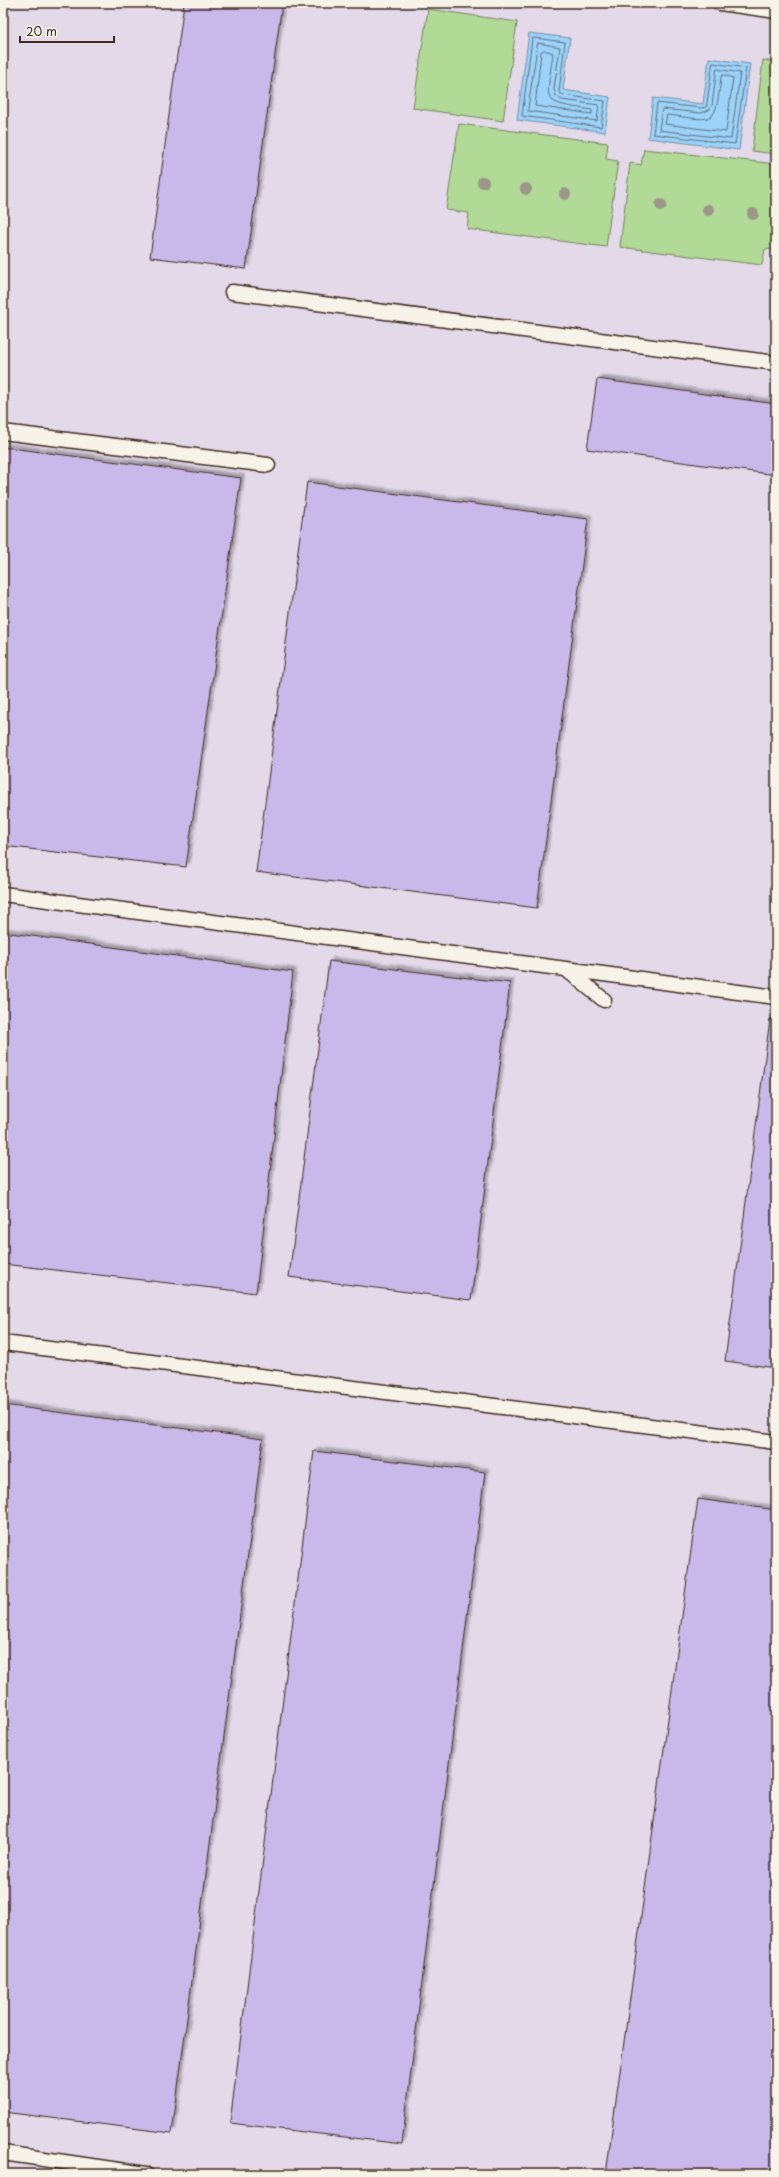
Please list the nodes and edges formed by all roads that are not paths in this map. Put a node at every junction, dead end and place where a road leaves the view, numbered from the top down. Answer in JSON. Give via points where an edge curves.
{"nodes":[{"id":1,"x":720,"y":3,"type":"edge"},
{"id":2,"x":776,"y":11,"type":"edge"},
{"id":3,"x":232,"y":292,"type":"dead end"},
{"id":4,"x":776,"y":363,"type":"edge"},
{"id":5,"x":3,"y":432,"type":"edge"},
{"id":6,"x":268,"y":465,"type":"dead end"},
{"id":7,"x":3,"y":894,"type":"edge"},
{"id":8,"x":566,"y":969,"type":"junction"},
{"id":9,"x":776,"y":997,"type":"edge"},
{"id":10,"x":604,"y":1000,"type":"dead end"},
{"id":11,"x":3,"y":1343,"type":"edge"},
{"id":12,"x":776,"y":1442,"type":"edge"},
{"id":13,"x":3,"y":2153,"type":"edge"},
{"id":14,"x":146,"y":2174,"type":"edge"}],
"edges":[{"from":1,"to":2,"type":"lane"},
{"from":3,"to":4,"type":"lane"},
{"from":5,"to":6,"type":"lane"},
{"from":7,"to":8,"type":"lane"},
{"from":8,"to":9,"type":"lane"},
{"from":8,"to":10,"type":"lane"},
{"from":11,"to":12,"type":"lane"},
{"from":13,"to":14,"type":"lane"}]}
